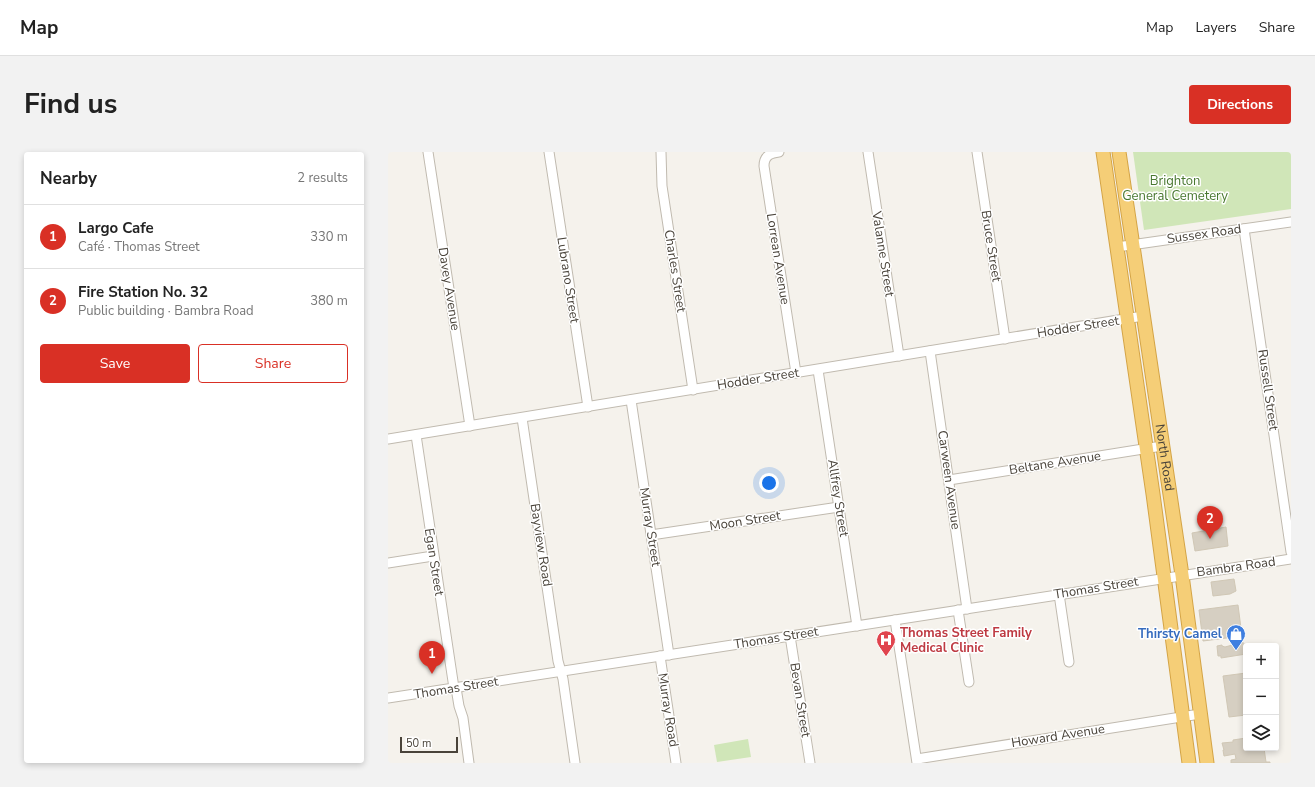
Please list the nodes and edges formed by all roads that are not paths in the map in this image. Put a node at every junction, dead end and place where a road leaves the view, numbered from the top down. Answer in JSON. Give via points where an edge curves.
{"nodes":[{"id":1,"x":428,"y":152,"type":"edge"},
{"id":2,"x":549,"y":152,"type":"edge"},
{"id":3,"x":661,"y":152,"type":"edge"},
{"id":4,"x":777,"y":152,"type":"edge"},
{"id":5,"x":868,"y":152,"type":"edge"},
{"id":6,"x":977,"y":152,"type":"edge"},
{"id":7,"x":1103,"y":152,"type":"edge"},
{"id":8,"x":1119,"y":152,"type":"edge"},
{"id":9,"x":1291,"y":222,"type":"edge"},
{"id":10,"x":1244,"y":229,"type":"junction"},
{"id":11,"x":1133,"y":244,"type":"junction"},
{"id":12,"x":1117,"y":246,"type":"junction"},
{"id":13,"x":1143,"y":316,"type":"junction"},
{"id":14,"x":1127,"y":319,"type":"junction"},
{"id":15,"x":1005,"y":339,"type":"junction"},
{"id":16,"x":930,"y":351,"type":"junction"},
{"id":17,"x":899,"y":356,"type":"junction"},
{"id":18,"x":818,"y":370,"type":"junction"},
{"id":19,"x":796,"y":373,"type":"junction"},
{"id":20,"x":693,"y":390,"type":"junction"},
{"id":21,"x":631,"y":400,"type":"junction"},
{"id":22,"x":588,"y":407,"type":"junction"},
{"id":23,"x":522,"y":418,"type":"junction"},
{"id":24,"x":470,"y":426,"type":"junction"},
{"id":25,"x":416,"y":435,"type":"junction"},
{"id":26,"x":388,"y":439,"type":"edge"},
{"id":27,"x":1162,"y":446,"type":"junction"},
{"id":28,"x":1145,"y":448,"type":"junction"},
{"id":29,"x":949,"y":480,"type":"junction"},
{"id":30,"x":1171,"y":506,"type":"junction"},
{"id":31,"x":839,"y":507,"type":"junction"},
{"id":32,"x":1154,"y":508,"type":"junction"},
{"id":33,"x":651,"y":535,"type":"junction"},
{"id":34,"x":1291,"y":552,"type":"edge"},
{"id":35,"x":434,"y":556,"type":"junction"},
{"id":36,"x":1291,"y":559,"type":"edge"},
{"id":37,"x":388,"y":563,"type":"edge"},
{"id":38,"x":1182,"y":575,"type":"junction"},
{"id":39,"x":1164,"y":578,"type":"junction"},
{"id":40,"x":1060,"y":594,"type":"junction"},
{"id":41,"x":962,"y":610,"type":"junction"},
{"id":42,"x":895,"y":620,"type":"junction"},
{"id":43,"x":857,"y":626,"type":"junction"},
{"id":44,"x":790,"y":636,"type":"junction"},
{"id":45,"x":669,"y":654,"type":"junction"},
{"id":46,"x":660,"y":656,"type":"junction"},
{"id":47,"x":1069,"y":662,"type":"dead end"},
{"id":48,"x":561,"y":671,"type":"junction"},
{"id":49,"x":968,"y":682,"type":"dead end"},
{"id":50,"x":457,"y":688,"type":"junction"},
{"id":51,"x":388,"y":698,"type":"edge"},
{"id":52,"x":1200,"y":714,"type":"junction"},
{"id":53,"x":1182,"y":717,"type":"junction"},
{"id":54,"x":917,"y":761,"type":"edge"},
{"id":55,"x":469,"y":763,"type":"edge"},
{"id":56,"x":575,"y":763,"type":"edge"},
{"id":57,"x":676,"y":763,"type":"edge"},
{"id":58,"x":810,"y":763,"type":"edge"},
{"id":59,"x":1189,"y":763,"type":"edge"},
{"id":60,"x":1207,"y":763,"type":"edge"}],
"edges":[{"from":1,"to":24,"type":"street","name":"Davey Avenue"},
{"from":2,"to":22,"type":"street","name":"Lubrano Street"},
{"from":3,"to":20,"type":"street","name":"Charles Street","via":[[662,186]]},
{"from":4,"to":19,"type":"street","name":"Lorrean Avenue","via":[[768,155],[764,166]]},
{"from":5,"to":17,"type":"street","name":"Valanne Street"},
{"from":6,"to":15,"type":"street","name":"Bruce Street"},
{"from":7,"to":12,"type":"highway","name":"North Road"},
{"from":8,"to":11,"type":"highway","name":"North Road"},
{"from":9,"to":10,"type":"street","name":"Sussex Road"},
{"from":10,"to":11,"type":"street","name":"Sussex Road"},
{"from":10,"to":34,"type":"street","name":"Russell Street"},
{"from":11,"to":12,"type":"street","name":"Sussex Road"},
{"from":11,"to":13,"type":"highway","name":"North Road"},
{"from":12,"to":14,"type":"highway","name":"North Road"},
{"from":13,"to":14,"type":"street","name":"Hodder Street"},
{"from":13,"to":27,"type":"highway","name":"North Road"},
{"from":14,"to":15,"type":"street","name":"Hodder Street"},
{"from":14,"to":28,"type":"highway","name":"North Road"},
{"from":15,"to":16,"type":"street","name":"Hodder Street"},
{"from":16,"to":17,"type":"street","name":"Hodder Street"},
{"from":16,"to":29,"type":"street","name":"Carween Avenue"},
{"from":17,"to":18,"type":"street","name":"Hodder Street"},
{"from":18,"to":19,"type":"street","name":"Hodder Street"},
{"from":18,"to":31,"type":"street","name":"Allfrey Street"},
{"from":19,"to":20,"type":"street","name":"Hodder Street"},
{"from":20,"to":21,"type":"street","name":"Hodder Street"},
{"from":21,"to":22,"type":"street","name":"Hodder Street"},
{"from":21,"to":33,"type":"street","name":"Murray Street"},
{"from":22,"to":23,"type":"street","name":"Hodder Street"},
{"from":23,"to":24,"type":"street","name":"Hodder Street"},
{"from":23,"to":48,"type":"street","name":"Bayview Road"},
{"from":24,"to":25,"type":"street","name":"Hodder Street"},
{"from":25,"to":26,"type":"street","name":"Hodder Street"},
{"from":25,"to":35,"type":"street","name":"Egan Street"},
{"from":27,"to":28,"type":"street","name":"Beltane Avenue"},
{"from":27,"to":30,"type":"highway","name":"North Road"},
{"from":28,"to":29,"type":"street","name":"Beltane Avenue"},
{"from":28,"to":32,"type":"highway","name":"North Road"},
{"from":29,"to":41,"type":"street","name":"Carween Avenue"},
{"from":30,"to":32,"type":"highway"},
{"from":30,"to":38,"type":"highway","name":"North Road"},
{"from":31,"to":33,"type":"street","name":"Moon Street"},
{"from":31,"to":43,"type":"street","name":"Allfrey Street"},
{"from":32,"to":39,"type":"highway","name":"North Road"},
{"from":33,"to":45,"type":"street","name":"Murray Street"},
{"from":35,"to":37,"type":"street"},
{"from":35,"to":50,"type":"street","name":"Egan Street"},
{"from":36,"to":38,"type":"street","name":"Bambra Road"},
{"from":38,"to":39,"type":"street","name":"Bambra Road"},
{"from":38,"to":52,"type":"highway","name":"North Road"},
{"from":39,"to":40,"type":"street","name":"Thomas Street"},
{"from":39,"to":53,"type":"highway","name":"North Road"},
{"from":40,"to":41,"type":"street","name":"Thomas Street"},
{"from":40,"to":47,"type":"street"},
{"from":41,"to":42,"type":"street","name":"Thomas Street"},
{"from":41,"to":49,"type":"street","name":"Carween Avenue"},
{"from":42,"to":43,"type":"street","name":"Thomas Street"},
{"from":42,"to":54,"type":"street"},
{"from":43,"to":44,"type":"street","name":"Thomas Street"},
{"from":44,"to":45,"type":"street","name":"Thomas Street"},
{"from":44,"to":58,"type":"street","name":"Bevan Street"},
{"from":45,"to":46,"type":"street","name":"Thomas Street"},
{"from":46,"to":48,"type":"street","name":"Thomas Street"},
{"from":46,"to":57,"type":"street","name":"Murray Road"},
{"from":48,"to":50,"type":"street","name":"Thomas Street"},
{"from":48,"to":56,"type":"street","name":"Bayview Road"},
{"from":50,"to":51,"type":"street","name":"Thomas Street"},
{"from":50,"to":55,"type":"street","name":"Egan Street","via":[[464,705],[463,718]]},
{"from":52,"to":53,"type":"street","name":"Howard Avenue"},
{"from":52,"to":60,"type":"highway","name":"North Road"},
{"from":53,"to":54,"type":"street","name":"Howard Avenue"},
{"from":53,"to":59,"type":"highway","name":"North Road"}]}
